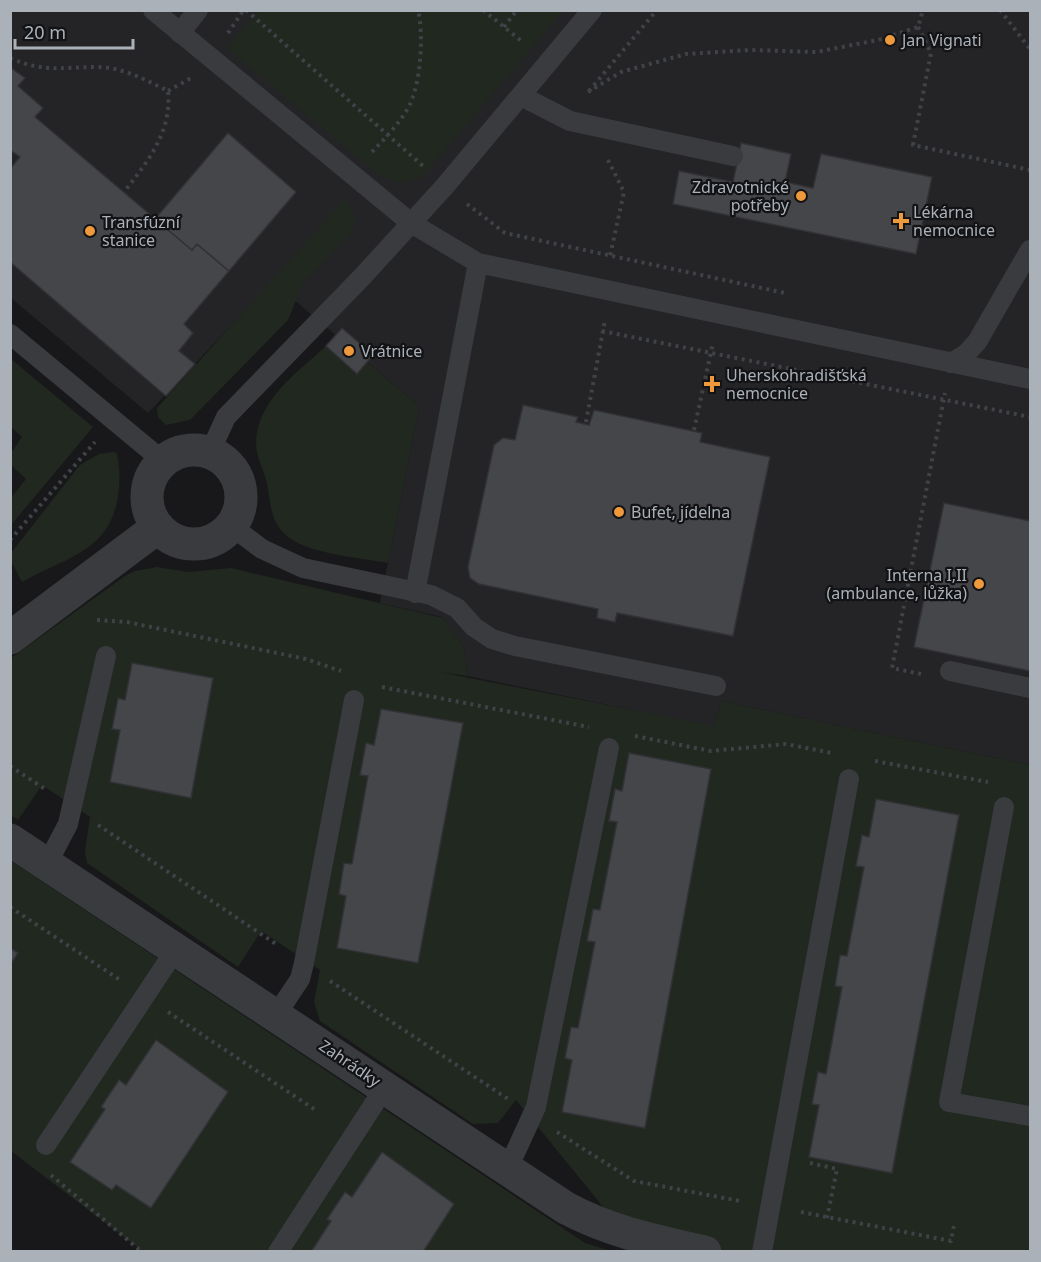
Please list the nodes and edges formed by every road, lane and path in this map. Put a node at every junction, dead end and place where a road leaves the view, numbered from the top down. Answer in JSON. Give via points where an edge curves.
{"nodes":[{"id":1,"x":153,"y":10,"type":"edge"},
{"id":2,"x":198,"y":10,"type":"edge"},
{"id":3,"x":246,"y":10,"type":"edge"},
{"id":4,"x":418,"y":10,"type":"edge"},
{"id":5,"x":483,"y":10,"type":"edge"},
{"id":6,"x":517,"y":10,"type":"edge"},
{"id":7,"x":592,"y":10,"type":"edge"},
{"id":8,"x":657,"y":10,"type":"edge"},
{"id":9,"x":922,"y":10,"type":"edge"},
{"id":10,"x":1000,"y":10,"type":"edge"},
{"id":11,"x":504,"y":27,"type":"junction"},
{"id":12,"x":918,"y":27,"type":"junction"},
{"id":13,"x":180,"y":33,"type":"junction"},
{"id":14,"x":1030,"y":49,"type":"edge"},
{"id":15,"x":10,"y":58,"type":"edge"},
{"id":16,"x":548,"y":62,"type":"junction"},
{"id":17,"x":521,"y":96,"type":"junction"},
{"id":18,"x":589,"y":125,"type":"junction"},
{"id":19,"x":388,"y":134,"type":"junction"},
{"id":20,"x":733,"y":156,"type":"dead end"},
{"id":21,"x":1030,"y":170,"type":"edge"},
{"id":22,"x":351,"y":174,"type":"junction"},
{"id":23,"x":445,"y":186,"type":"junction"},
{"id":24,"x":124,"y":192,"type":"dead end"},
{"id":25,"x":411,"y":223,"type":"junction"},
{"id":26,"x":1030,"y":249,"type":"edge"},
{"id":27,"x":610,"y":256,"type":"junction"},
{"id":28,"x":478,"y":263,"type":"junction"},
{"id":29,"x":1024,"y":272,"type":"edge"},
{"id":30,"x":610,"y":291,"type":"junction"},
{"id":31,"x":796,"y":296,"type":"dead end"},
{"id":32,"x":719,"y":313,"type":"junction"},
{"id":33,"x":602,"y":331,"type":"junction"},
{"id":34,"x":10,"y":334,"type":"edge"},
{"id":35,"x":711,"y":352,"type":"junction"},
{"id":36,"x":951,"y":363,"type":"junction"},
{"id":37,"x":1030,"y":379,"type":"edge"},
{"id":38,"x":944,"y":400,"type":"junction"},
{"id":39,"x":1030,"y":417,"type":"edge"},
{"id":40,"x":116,"y":421,"type":"junction"},
{"id":41,"x":586,"y":422,"type":"dead end"},
{"id":42,"x":694,"y":430,"type":"dead end"},
{"id":43,"x":210,"y":452,"type":"junction"},
{"id":44,"x":163,"y":461,"type":"junction"},
{"id":45,"x":158,"y":526,"type":"junction"},
{"id":46,"x":231,"y":526,"type":"junction"},
{"id":47,"x":10,"y":540,"type":"edge"},
{"id":48,"x":415,"y":593,"type":"junction"},
{"id":49,"x":96,"y":620,"type":"dead end"},
{"id":50,"x":10,"y":638,"type":"edge"},
{"id":51,"x":106,"y":656,"type":"dead end"},
{"id":52,"x":950,"y":670,"type":"dead end"},
{"id":53,"x":347,"y":674,"type":"dead end"},
{"id":54,"x":926,"y":676,"type":"dead end"},
{"id":55,"x":375,"y":686,"type":"dead end"},
{"id":56,"x":716,"y":687,"type":"dead end"},
{"id":57,"x":1030,"y":688,"type":"edge"},
{"id":58,"x":354,"y":700,"type":"dead end"},
{"id":59,"x":595,"y":728,"type":"dead end"},
{"id":60,"x":630,"y":735,"type":"dead end"},
{"id":61,"x":609,"y":748,"type":"dead end"},
{"id":62,"x":844,"y":755,"type":"dead end"},
{"id":63,"x":868,"y":760,"type":"dead end"},
{"id":64,"x":10,"y":766,"type":"edge"},
{"id":65,"x":849,"y":779,"type":"dead end"},
{"id":66,"x":996,"y":783,"type":"dead end"},
{"id":67,"x":1004,"y":807,"type":"dead end"},
{"id":68,"x":73,"y":808,"type":"junction"},
{"id":69,"x":10,"y":840,"type":"edge"},
{"id":70,"x":46,"y":864,"type":"junction"},
{"id":71,"x":176,"y":949,"type":"junction"},
{"id":72,"x":304,"y":963,"type":"junction"},
{"id":73,"x":276,"y":1015,"type":"junction"},
{"id":74,"x":385,"y":1087,"type":"junction"},
{"id":75,"x":533,"y":1115,"type":"junction"},
{"id":76,"x":1030,"y":1116,"type":"edge"},
{"id":77,"x":46,"y":1145,"type":"dead end"},
{"id":78,"x":505,"y":1168,"type":"junction"},
{"id":79,"x":47,"y":1172,"type":"dead end"},
{"id":80,"x":771,"y":1207,"type":"junction"},
{"id":81,"x":954,"y":1225,"type":"dead end"},
{"id":82,"x":142,"y":1251,"type":"edge"},
{"id":83,"x":278,"y":1251,"type":"edge"},
{"id":84,"x":705,"y":1251,"type":"edge"},
{"id":85,"x":762,"y":1251,"type":"edge"}],
"edges":[{"from":1,"to":13,"type":"lane"},
{"from":2,"to":13,"type":"lane"},
{"from":3,"to":19,"type":"path"},
{"from":4,"to":19,"type":"path","via":[[422,27],[409,107]]},
{"from":5,"to":11,"type":"path"},
{"from":6,"to":11,"type":"path"},
{"from":7,"to":16,"type":"lane"},
{"from":8,"to":12,"type":"path","via":[[587,94],[621,72],[686,54],[750,50],[816,52],[878,40]]},
{"from":9,"to":12,"type":"path"},
{"from":10,"to":14,"type":"path"},
{"from":11,"to":16,"type":"path"},
{"from":12,"to":21,"type":"path","via":[[931,53],[913,145]]},
{"from":13,"to":22,"type":"lane"},
{"from":15,"to":24,"type":"path","via":[[50,70],[99,67],[137,75],[168,91],[170,112],[152,155]]},
{"from":16,"to":17,"type":"lane"},
{"from":17,"to":18,"type":"lane","via":[[570,121]]},
{"from":17,"to":23,"type":"lane"},
{"from":18,"to":20,"type":"lane"},
{"from":18,"to":27,"type":"path","via":[[624,192]]},
{"from":19,"to":22,"type":"path"},
{"from":19,"to":23,"type":"path"},
{"from":22,"to":25,"type":"lane"},
{"from":23,"to":25,"type":"lane"},
{"from":23,"to":27,"type":"path","via":[[505,233]]},
{"from":25,"to":28,"type":"lane"},
{"from":25,"to":43,"type":"lane","via":[[226,417]]},
{"from":26,"to":29,"type":"lane"},
{"from":27,"to":31,"type":"path"},
{"from":28,"to":30,"type":"lane"},
{"from":28,"to":48,"type":"lane"},
{"from":29,"to":36,"type":"lane","via":[[977,342]]},
{"from":30,"to":32,"type":"lane"},
{"from":30,"to":33,"type":"path"},
{"from":32,"to":35,"type":"path"},
{"from":32,"to":36,"type":"lane"},
{"from":33,"to":35,"type":"path"},
{"from":33,"to":41,"type":"path"},
{"from":34,"to":40,"type":"lane"},
{"from":35,"to":38,"type":"path"},
{"from":35,"to":42,"type":"path"},
{"from":36,"to":37,"type":"lane"},
{"from":36,"to":38,"type":"path"},
{"from":38,"to":39,"type":"path"},
{"from":38,"to":54,"type":"path","via":[[892,668]]},
{"from":40,"to":44,"type":"lane"},
{"from":40,"to":47,"type":"path"},
{"from":43,"to":44,"type":"street","via":[[186,450]]},
{"from":43,"to":46,"type":"street","via":[[232,468],[240,487],[240,508]]},
{"from":44,"to":45,"type":"street","via":[[147,492],[148,507]]},
{"from":45,"to":46,"type":"street","via":[[176,540],[191,544],[213,540]]},
{"from":45,"to":50,"type":"street"},
{"from":46,"to":48,"type":"lane","via":[[279,559],[303,568]]},
{"from":48,"to":56,"type":"lane","via":[[431,595],[457,608],[492,639]]},
{"from":49,"to":53,"type":"path","via":[[127,622],[306,659]]},
{"from":51,"to":68,"type":"lane"},
{"from":52,"to":57,"type":"lane"},
{"from":55,"to":59,"type":"path"},
{"from":58,"to":72,"type":"lane"},
{"from":60,"to":62,"type":"path","via":[[711,751],[786,744]]},
{"from":61,"to":75,"type":"lane"},
{"from":63,"to":66,"type":"path"},
{"from":64,"to":68,"type":"path"},
{"from":65,"to":80,"type":"lane"},
{"from":67,"to":76,"type":"lane","via":[[949,1101]]},
{"from":68,"to":70,"type":"lane","via":[[63,837]]},
{"from":68,"to":72,"type":"path"},
{"from":69,"to":70,"type":"street","name":"Zahrádky"},
{"from":70,"to":71,"type":"street","name":"Zahrádky"},
{"from":71,"to":73,"type":"street","name":"Zahrádky"},
{"from":71,"to":77,"type":"lane"},
{"from":72,"to":73,"type":"lane","via":[[300,979]]},
{"from":72,"to":75,"type":"path"},
{"from":73,"to":74,"type":"street","name":"Zahrádky"},
{"from":74,"to":78,"type":"street","name":"Zahrádky"},
{"from":74,"to":83,"type":"lane"},
{"from":75,"to":78,"type":"lane"},
{"from":75,"to":80,"type":"path","via":[[634,1181]]},
{"from":78,"to":84,"type":"street","name":"Zahrádky","via":[[597,1224]]},
{"from":79,"to":82,"type":"path"},
{"from":80,"to":81,"type":"path","via":[[951,1241]]},
{"from":80,"to":85,"type":"lane"}]}
